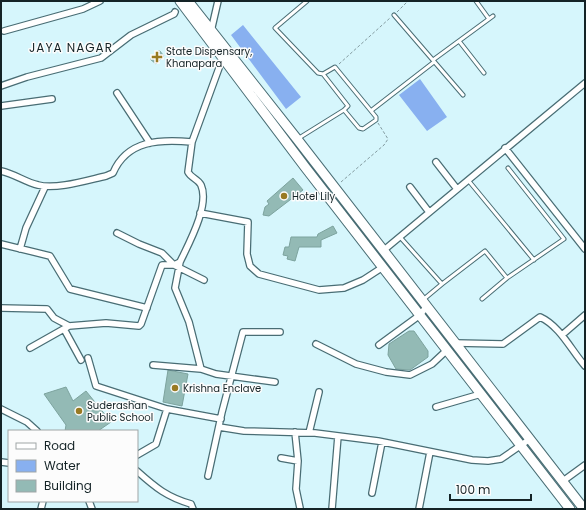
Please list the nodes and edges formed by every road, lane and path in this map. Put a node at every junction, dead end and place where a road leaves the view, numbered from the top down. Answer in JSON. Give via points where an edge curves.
{"nodes":[{"id":1,"x":100,"y":1,"type":"edge"},
{"id":2,"x":174,"y":1,"type":"edge"},
{"id":3,"x":180,"y":1,"type":"edge"},
{"id":4,"x":188,"y":1,"type":"edge"},
{"id":5,"x":193,"y":1,"type":"edge"},
{"id":6,"x":218,"y":1,"type":"edge"},
{"id":7,"x":307,"y":1,"type":"edge"},
{"id":8,"x":408,"y":1,"type":"edge"},
{"id":9,"x":476,"y":1,"type":"edge"},
{"id":10,"x":175,"y":12,"type":"dead end"},
{"id":11,"x":394,"y":15,"type":"junction"},
{"id":12,"x":493,"y":16,"type":"dead end"},
{"id":13,"x":489,"y":19,"type":"junction"},
{"id":14,"x":4,"y":31,"type":"dead end"},
{"id":15,"x":213,"y":35,"type":"junction"},
{"id":16,"x":459,"y":41,"type":"junction"},
{"id":17,"x":226,"y":55,"type":"junction"},
{"id":18,"x":434,"y":61,"type":"junction"},
{"id":19,"x":335,"y":67,"type":"junction"},
{"id":20,"x":484,"y":73,"type":"dead end"},
{"id":21,"x":323,"y":74,"type":"junction"},
{"id":22,"x":585,"y":83,"type":"edge"},
{"id":23,"x":1,"y":86,"type":"edge"},
{"id":24,"x":117,"y":93,"type":"dead end"},
{"id":25,"x":462,"y":95,"type":"dead end"},
{"id":26,"x":52,"y":99,"type":"dead end"},
{"id":27,"x":1,"y":106,"type":"edge"},
{"id":28,"x":344,"y":110,"type":"junction"},
{"id":29,"x":372,"y":110,"type":"junction"},
{"id":30,"x":376,"y":120,"type":"junction"},
{"id":31,"x":298,"y":139,"type":"junction"},
{"id":32,"x":192,"y":142,"type":"junction"},
{"id":33,"x":150,"y":143,"type":"junction"},
{"id":34,"x":505,"y":148,"type":"junction"},
{"id":35,"x":436,"y":162,"type":"dead end"},
{"id":36,"x":508,"y":168,"type":"dead end"},
{"id":37,"x":1,"y":171,"type":"edge"},
{"id":38,"x":468,"y":180,"type":"junction"},
{"id":39,"x":341,"y":182,"type":"dead end"},
{"id":40,"x":45,"y":187,"type":"junction"},
{"id":41,"x":410,"y":187,"type":"dead end"},
{"id":42,"x":457,"y":189,"type":"junction"},
{"id":43,"x":429,"y":212,"type":"junction"},
{"id":44,"x":200,"y":213,"type":"junction"},
{"id":45,"x":117,"y":233,"type":"dead end"},
{"id":46,"x":400,"y":237,"type":"junction"},
{"id":47,"x":1,"y":244,"type":"edge"},
{"id":48,"x":20,"y":248,"type":"junction"},
{"id":49,"x":585,"y":249,"type":"edge"},
{"id":50,"x":384,"y":250,"type":"junction"},
{"id":51,"x":534,"y":260,"type":"junction"},
{"id":52,"x":178,"y":264,"type":"junction"},
{"id":53,"x":383,"y":267,"type":"junction"},
{"id":54,"x":508,"y":278,"type":"junction"},
{"id":55,"x":204,"y":280,"type":"dead end"},
{"id":56,"x":442,"y":284,"type":"junction"},
{"id":57,"x":482,"y":299,"type":"dead end"},
{"id":58,"x":425,"y":303,"type":"junction"},
{"id":59,"x":1,"y":308,"type":"edge"},
{"id":60,"x":147,"y":308,"type":"junction"},
{"id":61,"x":420,"y":315,"type":"junction"},
{"id":62,"x":585,"y":315,"type":"edge"},
{"id":63,"x":66,"y":328,"type":"junction"},
{"id":64,"x":280,"y":332,"type":"dead end"},
{"id":65,"x":562,"y":335,"type":"junction"},
{"id":66,"x":456,"y":343,"type":"junction"},
{"id":67,"x":316,"y":344,"type":"dead end"},
{"id":68,"x":379,"y":345,"type":"dead end"},
{"id":69,"x":30,"y":348,"type":"dead end"},
{"id":70,"x":447,"y":350,"type":"junction"},
{"id":71,"x":88,"y":358,"type":"dead end"},
{"id":72,"x":81,"y":360,"type":"dead end"},
{"id":73,"x":153,"y":365,"type":"dead end"},
{"id":74,"x":585,"y":366,"type":"edge"},
{"id":75,"x":201,"y":369,"type":"junction"},
{"id":76,"x":232,"y":376,"type":"junction"},
{"id":77,"x":275,"y":382,"type":"dead end"},
{"id":78,"x":319,"y":392,"type":"dead end"},
{"id":79,"x":481,"y":394,"type":"junction"},
{"id":80,"x":436,"y":407,"type":"dead end"},
{"id":81,"x":1,"y":409,"type":"edge"},
{"id":82,"x":167,"y":409,"type":"junction"},
{"id":83,"x":220,"y":419,"type":"junction"},
{"id":84,"x":219,"y":427,"type":"junction"},
{"id":85,"x":36,"y":430,"type":"edge"},
{"id":86,"x":295,"y":432,"type":"junction"},
{"id":87,"x":310,"y":433,"type":"junction"},
{"id":88,"x":338,"y":436,"type":"junction"},
{"id":89,"x":530,"y":439,"type":"junction"},
{"id":90,"x":382,"y":442,"type":"junction"},
{"id":91,"x":521,"y":446,"type":"junction"},
{"id":92,"x":430,"y":452,"type":"junction"},
{"id":93,"x":138,"y":454,"type":"edge"},
{"id":94,"x":281,"y":458,"type":"dead end"},
{"id":95,"x":298,"y":461,"type":"junction"},
{"id":96,"x":585,"y":465,"type":"edge"},
{"id":97,"x":138,"y":472,"type":"edge"},
{"id":98,"x":208,"y":476,"type":"dead end"},
{"id":99,"x":563,"y":481,"type":"junction"},
{"id":100,"x":372,"y":493,"type":"dead end"},
{"id":101,"x":300,"y":508,"type":"edge"},
{"id":102,"x":193,"y":509,"type":"edge"},
{"id":103,"x":332,"y":509,"type":"edge"},
{"id":104,"x":419,"y":509,"type":"edge"},
{"id":105,"x":570,"y":509,"type":"edge"},
{"id":106,"x":584,"y":509,"type":"edge"}],
"edges":[{"from":1,"to":14,"type":"street","via":[[83,9]]},
{"from":2,"to":17,"type":"main road","via":[[217,55]]},
{"from":3,"to":15,"type":"main road"},
{"from":4,"to":15,"type":"main road"},
{"from":5,"to":15,"type":"main road"},
{"from":6,"to":15,"type":"street"},
{"from":7,"to":21,"type":"lane","via":[[275,28],[312,68]]},
{"from":8,"to":11,"type":"path"},
{"from":9,"to":13,"type":"lane"},
{"from":10,"to":23,"type":"street","via":[[131,35],[101,58]]},
{"from":11,"to":18,"type":"lane"},
{"from":11,"to":19,"type":"path"},
{"from":12,"to":13,"type":"lane"},
{"from":13,"to":16,"type":"lane"},
{"from":15,"to":17,"type":"main road"},
{"from":15,"to":17,"type":"main road","via":[[229,47]]},
{"from":16,"to":18,"type":"lane"},
{"from":16,"to":20,"type":"lane"},
{"from":17,"to":31,"type":"main road"},
{"from":17,"to":32,"type":"street"},
{"from":17,"to":53,"type":"main road"},
{"from":18,"to":25,"type":"lane"},
{"from":18,"to":29,"type":"lane"},
{"from":19,"to":21,"type":"lane"},
{"from":19,"to":29,"type":"lane"},
{"from":21,"to":28,"type":"lane","via":[[348,106]]},
{"from":22,"to":34,"type":"street"},
{"from":24,"to":33,"type":"street"},
{"from":26,"to":27,"type":"street"},
{"from":28,"to":30,"type":"lane","via":[[359,128],[363,129]]},
{"from":28,"to":31,"type":"lane"},
{"from":29,"to":30,"type":"lane"},
{"from":30,"to":39,"type":"path","via":[[388,139]]},
{"from":31,"to":50,"type":"main road"},
{"from":32,"to":33,"type":"street"},
{"from":32,"to":44,"type":"street","via":[[188,172],[200,183],[202,189],[204,198]]},
{"from":33,"to":40,"type":"street","via":[[128,151],[116,164],[113,173],[106,176]]},
{"from":34,"to":38,"type":"street"},
{"from":34,"to":49,"type":"street"},
{"from":35,"to":42,"type":"street"},
{"from":36,"to":51,"type":"lane","via":[[564,239]]},
{"from":37,"to":40,"type":"street"},
{"from":38,"to":42,"type":"street"},
{"from":38,"to":51,"type":"lane"},
{"from":40,"to":48,"type":"street","via":[[26,228]]},
{"from":41,"to":43,"type":"street"},
{"from":42,"to":43,"type":"street"},
{"from":43,"to":46,"type":"street"},
{"from":44,"to":52,"type":"street"},
{"from":44,"to":53,"type":"street","via":[[248,222],[247,254],[250,266],[259,274],[320,290],[344,288]]},
{"from":45,"to":52,"type":"street","via":[[162,253]]},
{"from":46,"to":50,"type":"street"},
{"from":46,"to":56,"type":"lane"},
{"from":47,"to":48,"type":"street"},
{"from":48,"to":60,"type":"street","via":[[50,256],[70,289]]},
{"from":50,"to":58,"type":"main road"},
{"from":51,"to":54,"type":"lane"},
{"from":52,"to":55,"type":"street"},
{"from":52,"to":60,"type":"street","via":[[162,265]]},
{"from":52,"to":75,"type":"street","via":[[175,288],[189,322]]},
{"from":53,"to":61,"type":"main road"},
{"from":54,"to":56,"type":"lane","via":[[484,251]]},
{"from":54,"to":57,"type":"lane"},
{"from":56,"to":58,"type":"lane"},
{"from":58,"to":61,"type":"street"},
{"from":58,"to":66,"type":"main road"},
{"from":59,"to":63,"type":"street","via":[[47,309]]},
{"from":60,"to":63,"type":"street","via":[[139,326],[106,323]]},
{"from":61,"to":68,"type":"street"},
{"from":61,"to":70,"type":"main road"},
{"from":62,"to":65,"type":"street"},
{"from":63,"to":69,"type":"street"},
{"from":63,"to":72,"type":"street"},
{"from":64,"to":76,"type":"street","via":[[243,332]]},
{"from":65,"to":66,"type":"street","via":[[549,321],[540,317],[503,344]]},
{"from":65,"to":74,"type":"street"},
{"from":66,"to":89,"type":"main road"},
{"from":67,"to":70,"type":"street","via":[[356,364],[410,375],[432,364]]},
{"from":70,"to":79,"type":"main road"},
{"from":71,"to":82,"type":"street","via":[[96,386]]},
{"from":73,"to":75,"type":"street"},
{"from":75,"to":76,"type":"street"},
{"from":76,"to":77,"type":"street"},
{"from":76,"to":83,"type":"street"},
{"from":78,"to":87,"type":"street"},
{"from":79,"to":80,"type":"street"},
{"from":79,"to":91,"type":"main road"},
{"from":81,"to":85,"type":"street","via":[[27,422]]},
{"from":82,"to":83,"type":"street"},
{"from":82,"to":93,"type":"street","via":[[156,444]]},
{"from":83,"to":84,"type":"street"},
{"from":84,"to":86,"type":"street","via":[[244,431]]},
{"from":84,"to":98,"type":"street"},
{"from":86,"to":87,"type":"street"},
{"from":86,"to":95,"type":"street"},
{"from":87,"to":88,"type":"street"},
{"from":88,"to":90,"type":"street"},
{"from":88,"to":103,"type":"street"},
{"from":89,"to":91,"type":"street"},
{"from":89,"to":99,"type":"main road"},
{"from":90,"to":92,"type":"street"},
{"from":90,"to":100,"type":"street"},
{"from":91,"to":92,"type":"street","via":[[500,459],[488,461]]},
{"from":91,"to":105,"type":"main road"},
{"from":92,"to":104,"type":"street"},
{"from":94,"to":95,"type":"street"},
{"from":95,"to":101,"type":"street","via":[[296,489]]},
{"from":96,"to":99,"type":"street"},
{"from":97,"to":102,"type":"street","via":[[175,500],[192,504]]},
{"from":99,"to":106,"type":"main road"}]}
